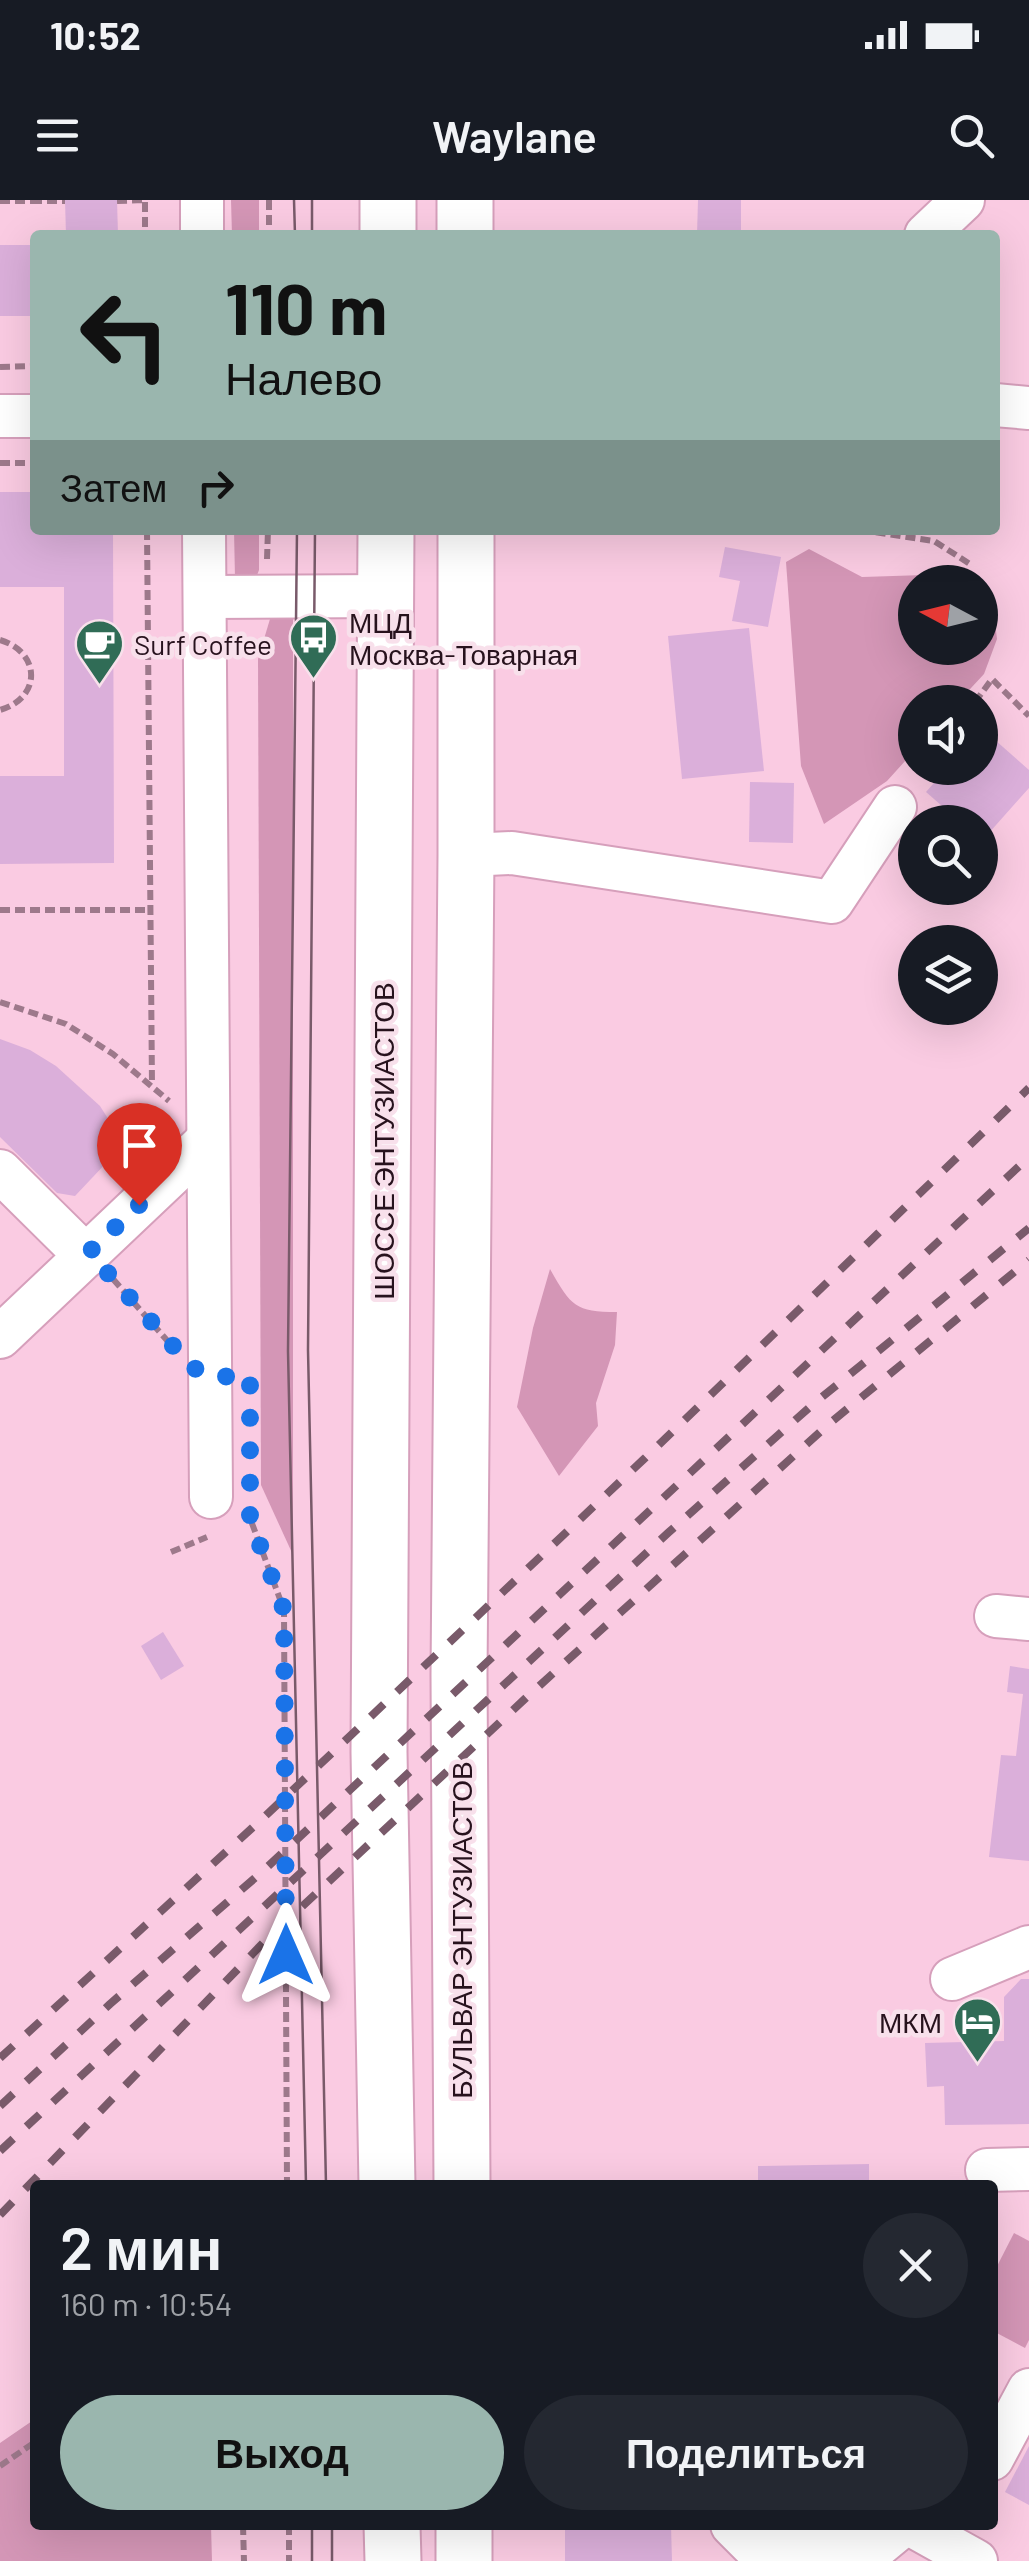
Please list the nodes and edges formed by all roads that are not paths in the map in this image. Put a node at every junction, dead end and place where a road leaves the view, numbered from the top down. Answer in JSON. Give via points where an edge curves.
{"nodes":[{"id":1,"x":202,"y":200,"type":"edge"},
{"id":2,"x":388,"y":200,"type":"edge"},
{"id":3,"x":465,"y":200,"type":"edge"},
{"id":4,"x":963,"y":200,"type":"edge"},
{"id":5,"x":202,"y":230,"type":"edge"},
{"id":6,"x":388,"y":230,"type":"edge"},
{"id":7,"x":465,"y":230,"type":"edge"},
{"id":8,"x":931,"y":230,"type":"edge"},
{"id":9,"x":1000,"y":405,"type":"edge"},
{"id":10,"x":1029,"y":408,"type":"edge"},
{"id":11,"x":0,"y":416,"type":"edge"},
{"id":12,"x":30,"y":416,"type":"edge"},
{"id":13,"x":204,"y":535,"type":"edge"},
{"id":14,"x":386,"y":535,"type":"edge"},
{"id":15,"x":466,"y":535,"type":"edge"},
{"id":16,"x":204,"y":596,"type":"junction"},
{"id":17,"x":386,"y":596,"type":"junction"},
{"id":18,"x":896,"y":807,"type":"dead end"},
{"id":19,"x":466,"y":854,"type":"junction"},
{"id":20,"x":208,"y":1140,"type":"junction"},
{"id":21,"x":0,"y":1171,"type":"edge"},
{"id":22,"x":88,"y":1254,"type":"junction"},
{"id":23,"x":0,"y":1337,"type":"edge"},
{"id":24,"x":231,"y":1494,"type":"road end"},
{"id":25,"x":1029,"y":1947,"type":"edge"},
{"id":26,"x":952,"y":1978,"type":"dead end"},
{"id":27,"x":387,"y":2180,"type":"edge"},
{"id":28,"x":462,"y":2180,"type":"edge"},
{"id":29,"x":1029,"y":2390,"type":"edge"},
{"id":30,"x":998,"y":2448,"type":"edge"},
{"id":31,"x":392,"y":2530,"type":"edge"},
{"id":32,"x":464,"y":2530,"type":"edge"},
{"id":33,"x":737,"y":2530,"type":"edge"},
{"id":34,"x":897,"y":2530,"type":"edge"},
{"id":35,"x":924,"y":2530,"type":"edge"},
{"id":36,"x":972,"y":2548,"type":"edge"},
{"id":37,"x":393,"y":2561,"type":"edge"},
{"id":38,"x":464,"y":2561,"type":"edge"}],
"edges":[{"from":1,"to":5,"type":"street"},
{"from":2,"to":6,"type":"main road"},
{"from":3,"to":7,"type":"main road"},
{"from":4,"to":8,"type":"street"},
{"from":9,"to":10,"type":"street"},
{"from":11,"to":12,"type":"street"},
{"from":13,"to":16,"type":"street"},
{"from":14,"to":17,"type":"main road","name":"ШОССЕ ЭНТУЗИАСТОВ"},
{"from":15,"to":19,"type":"main road"},
{"from":16,"to":17,"type":"street"},
{"from":16,"to":20,"type":"street"},
{"from":17,"to":27,"type":"main road","name":"ШОССЕ ЭНТУЗИАСТОВ","via":[[380,1752]]},
{"from":18,"to":19,"type":"street","via":[[832,902],[512,853]]},
{"from":19,"to":28,"type":"main road","name":"БУЛЬВАР ЭНТУЗИАСТОВ"},
{"from":20,"to":22,"type":"street"},
{"from":20,"to":24,"type":"street","via":[[210,1376]]},
{"from":21,"to":22,"type":"street"},
{"from":22,"to":23,"type":"street"},
{"from":25,"to":26,"type":"street"},
{"from":29,"to":30,"type":"street"},
{"from":31,"to":37,"type":"main road"},
{"from":32,"to":38,"type":"main road"},
{"from":33,"to":34,"type":"street","via":[[754,2546],[880,2544]]},
{"from":35,"to":36,"type":"street"}]}
